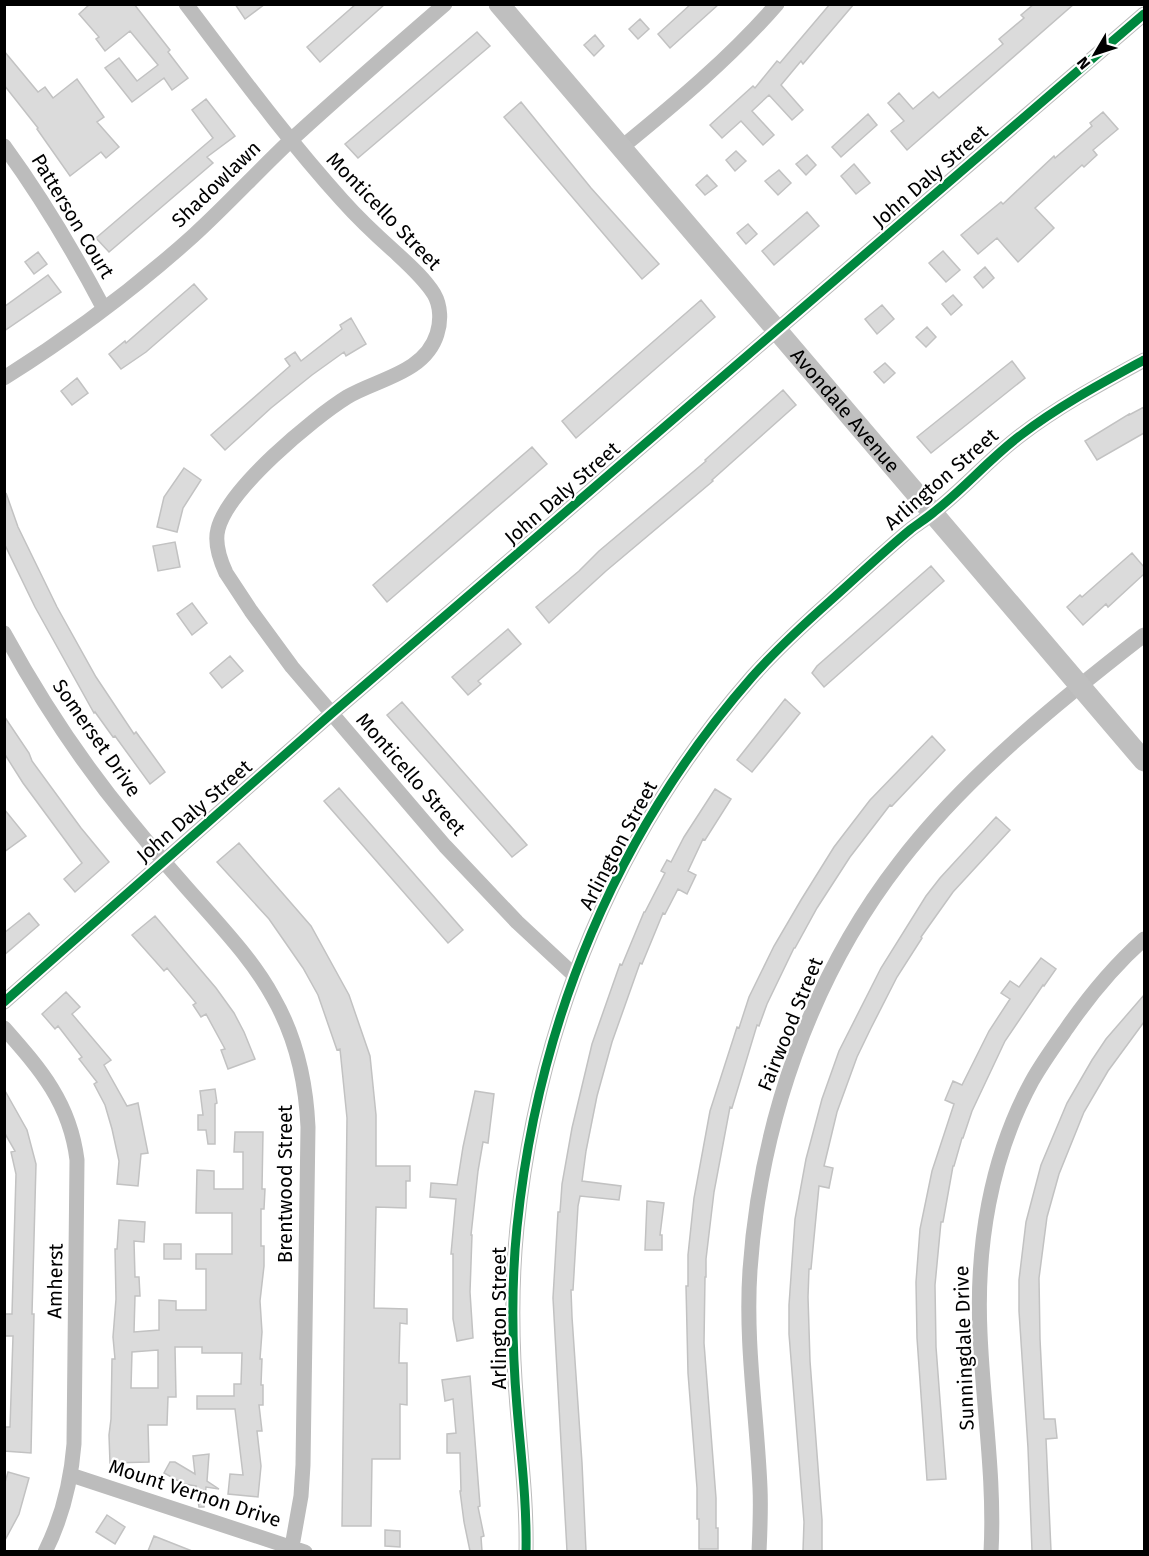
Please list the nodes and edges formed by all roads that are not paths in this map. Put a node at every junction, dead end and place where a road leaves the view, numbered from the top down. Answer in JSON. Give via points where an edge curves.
{"nodes":[{"id":1,"x":186,"y":4,"type":"edge"},
{"id":2,"x":445,"y":4,"type":"edge"},
{"id":3,"x":500,"y":4,"type":"edge"},
{"id":4,"x":777,"y":4,"type":"edge"},
{"id":5,"x":1144,"y":14,"type":"edge"},
{"id":6,"x":290,"y":141,"type":"junction"},
{"id":7,"x":4,"y":146,"type":"edge"},
{"id":8,"x":622,"y":147,"type":"junction"},
{"id":9,"x":105,"y":309,"type":"junction"},
{"id":10,"x":778,"y":331,"type":"junction"},
{"id":11,"x":1144,"y":360,"type":"edge"},
{"id":12,"x":4,"y":378,"type":"edge"},
{"id":13,"x":934,"y":513,"type":"junction"},
{"id":14,"x":4,"y":633,"type":"edge"},
{"id":15,"x":1144,"y":635,"type":"edge"},
{"id":16,"x":1080,"y":687,"type":"junction"},
{"id":17,"x":331,"y":714,"type":"junction"},
{"id":18,"x":1144,"y":761,"type":"edge"},
{"id":19,"x":163,"y":861,"type":"junction"},
{"id":20,"x":1144,"y":939,"type":"edge"},
{"id":21,"x":574,"y":975,"type":"junction"},
{"id":22,"x":4,"y":1002,"type":"edge"},
{"id":23,"x":4,"y":1028,"type":"edge"},
{"id":24,"x":71,"y":1475,"type":"junction"},
{"id":25,"x":296,"y":1550,"type":"edge"},
{"id":26,"x":45,"y":1551,"type":"edge"},
{"id":27,"x":526,"y":1551,"type":"edge"},
{"id":28,"x":759,"y":1551,"type":"edge"},
{"id":29,"x":991,"y":1551,"type":"edge"}],
"edges":[{"from":1,"to":6,"type":"street"},
{"from":2,"to":6,"type":"street","name":"Shadowlawn"},
{"from":3,"to":8,"type":"street","name":"Avondale Avenue"},
{"from":4,"to":8,"type":"street","via":[[734,49]]},
{"from":5,"to":10,"type":"street","name":"John Daly Street"},
{"from":6,"to":9,"type":"street","name":"Shadowlawn","via":[[195,234]]},
{"from":6,"to":17,"type":"street","name":"Monticello Street","via":[[345,203],[422,278],[435,296],[440,314],[436,336],[423,358],[347,397],[302,431],[247,484],[218,528],[218,552],[226,573],[274,644]]},
{"from":7,"to":9,"type":"street","name":"Patterson Court","via":[[41,197]]},
{"from":8,"to":10,"type":"street","name":"Avondale Avenue"},
{"from":9,"to":12,"type":"street","name":"Shadowlawn"},
{"from":10,"to":13,"type":"street","name":"Avondale Avenue"},
{"from":10,"to":17,"type":"street","name":"John Daly Street"},
{"from":11,"to":13,"type":"street","name":"Arlington Street","via":[[1023,433]]},
{"from":13,"to":16,"type":"street","name":"Avondale Avenue"},
{"from":13,"to":21,"type":"street","name":"Arlington Street","via":[[795,633],[717,718],[636,840]]},
{"from":14,"to":19,"type":"street","name":"Somerset Drive","via":[[86,764]]},
{"from":15,"to":16,"type":"street","name":"Fairwood Street"},
{"from":16,"to":18,"type":"street","name":"Avondale Avenue"},
{"from":16,"to":28,"type":"street","name":"Fairwood Street","via":[[970,784],[901,861],[860,918],[811,1016],[790,1070],[763,1172],[750,1272],[750,1355],[760,1488]]},
{"from":17,"to":19,"type":"street","name":"John Daly Street"},
{"from":17,"to":21,"type":"street","name":"Monticello Street","via":[[475,879]]},
{"from":19,"to":22,"type":"street","name":"John Daly Street"},
{"from":19,"to":25,"type":"street","name":"Brentwood Street","via":[[263,979],[287,1024],[303,1078],[308,1127],[303,1453]]},
{"from":20,"to":29,"type":"street","name":"Sunningdale Drive","via":[[1083,1005],[1032,1081],[1012,1124],[990,1192],[982,1257],[980,1333]]},
{"from":21,"to":27,"type":"street","name":"Arlington Street","via":[[537,1097],[517,1229],[514,1351],[525,1480]]},
{"from":23,"to":24,"type":"street","name":"Amherst","via":[[51,1084],[74,1138],[77,1172]]},
{"from":24,"to":25,"type":"street","name":"Mount Vernon Drive"},
{"from":24,"to":26,"type":"street","name":"Amherst"}]}
